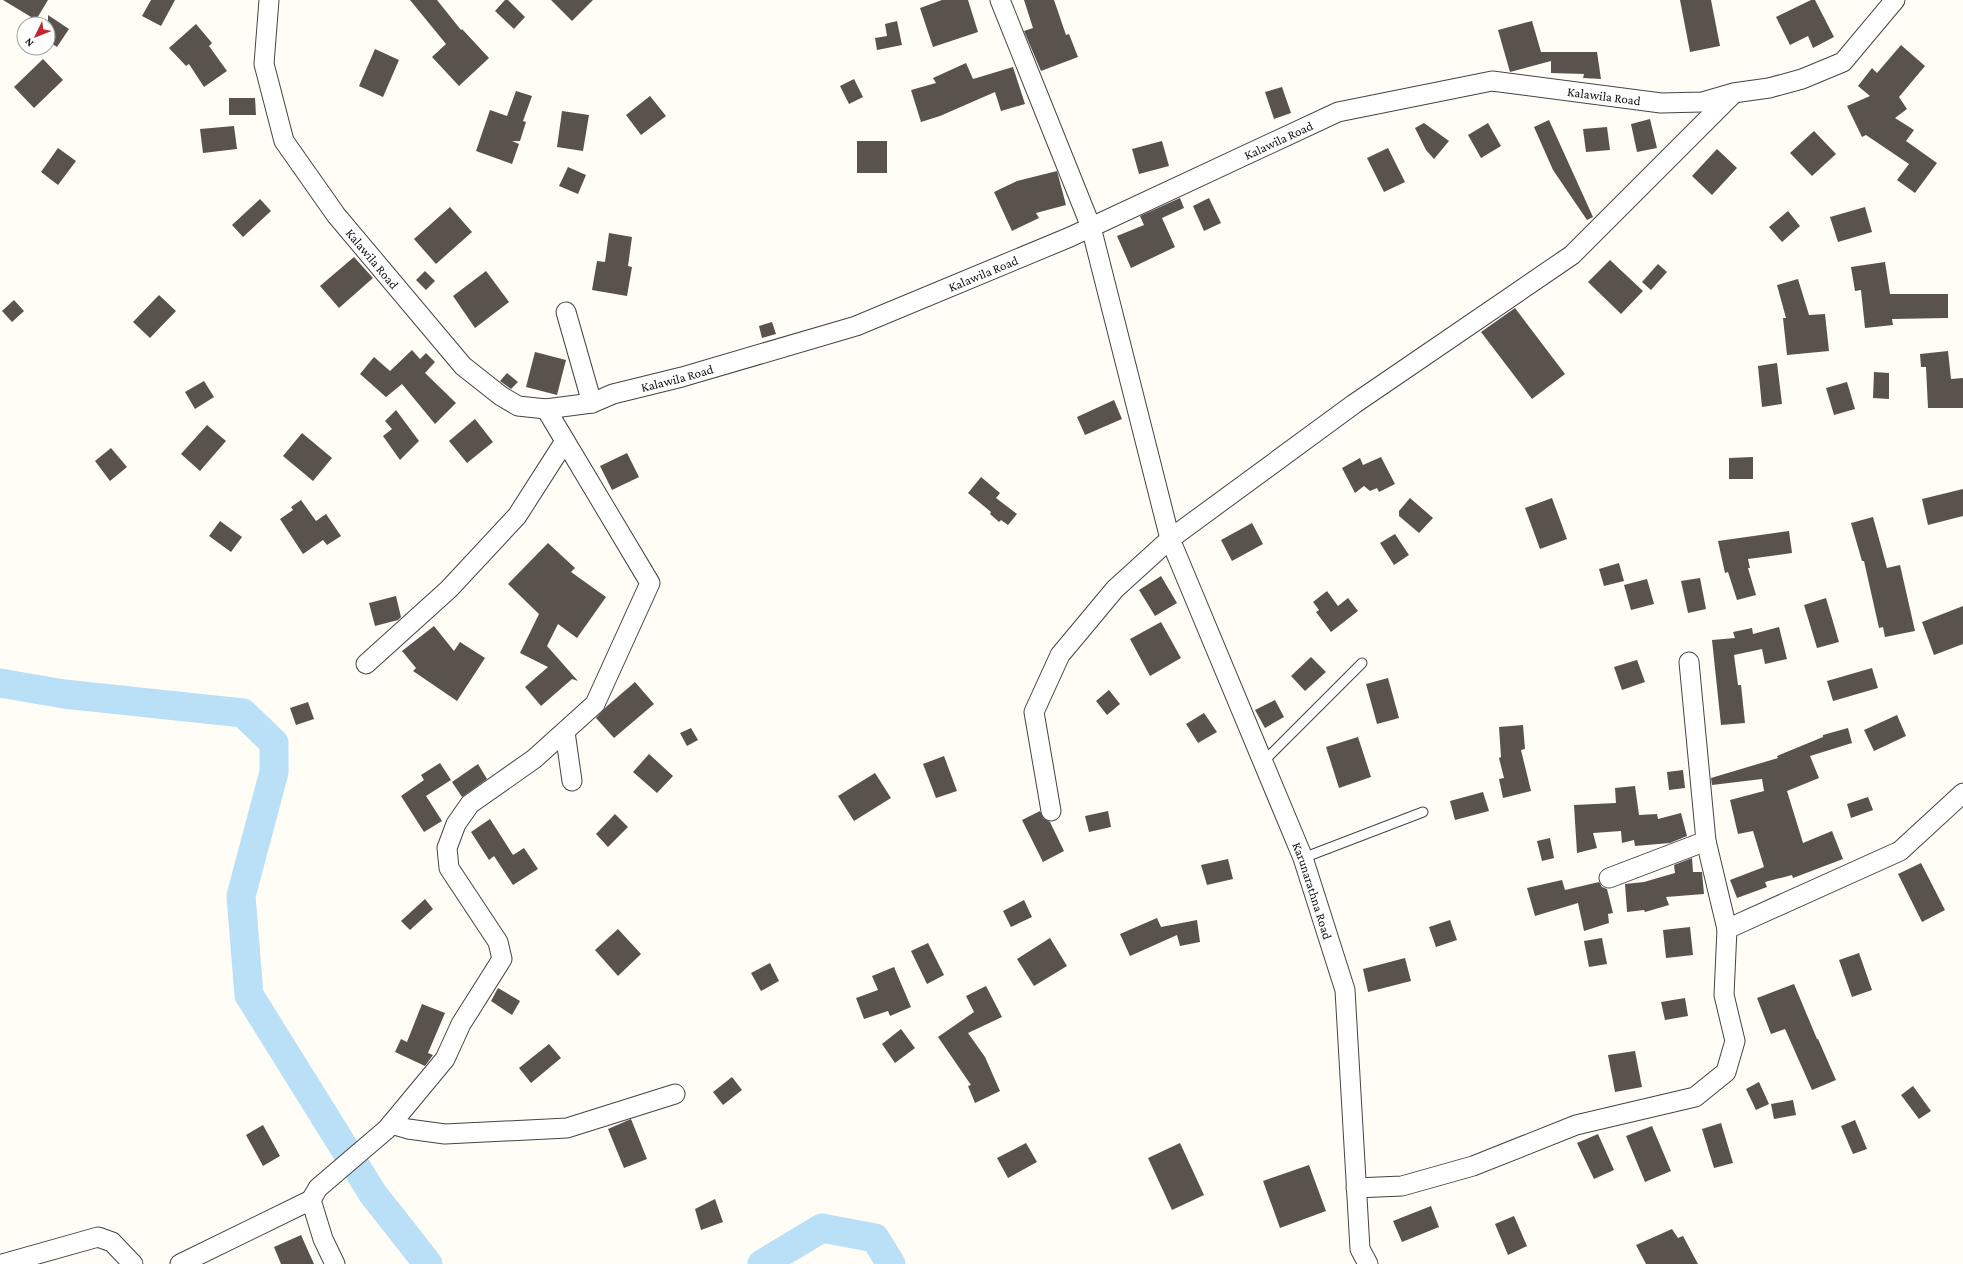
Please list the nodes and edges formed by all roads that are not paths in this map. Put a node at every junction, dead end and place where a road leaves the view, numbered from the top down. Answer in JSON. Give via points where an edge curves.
{"nodes":[{"id":1,"x":269,"y":0,"type":"edge"},
{"id":2,"x":1000,"y":0,"type":"edge"},
{"id":3,"x":1895,"y":0,"type":"edge"},
{"id":4,"x":1733,"y":93,"type":"junction"},
{"id":5,"x":1091,"y":227,"type":"junction"},
{"id":6,"x":566,"y":312,"type":"dead end"},
{"id":7,"x":592,"y":403,"type":"junction"},
{"id":8,"x":546,"y":409,"type":"junction"},
{"id":9,"x":565,"y":441,"type":"junction"},
{"id":10,"x":1170,"y":539,"type":"junction"},
{"id":11,"x":1689,"y":662,"type":"dead end"},
{"id":12,"x":1362,"y":663,"type":"dead end"},
{"id":13,"x":366,"y":664,"type":"dead end"},
{"id":14,"x":565,"y":732,"type":"junction"},
{"id":15,"x":1263,"y":762,"type":"junction"},
{"id":16,"x":572,"y":781,"type":"dead end"},
{"id":17,"x":1963,"y":793,"type":"edge"},
{"id":18,"x":1051,"y":811,"type":"dead end"},
{"id":19,"x":1423,"y":812,"type":"dead end"},
{"id":20,"x":1706,"y":841,"type":"junction"},
{"id":21,"x":1303,"y":858,"type":"junction"},
{"id":22,"x":1609,"y":878,"type":"dead end"},
{"id":23,"x":1727,"y":929,"type":"junction"},
{"id":24,"x":674,"y":1094,"type":"dead end"},
{"id":25,"x":389,"y":1127,"type":"junction"},
{"id":26,"x":1356,"y":1188,"type":"junction"},
{"id":27,"x":315,"y":1194,"type":"junction"},
{"id":28,"x":2,"y":1264,"type":"edge"},
{"id":29,"x":134,"y":1264,"type":"edge"},
{"id":30,"x":180,"y":1264,"type":"edge"},
{"id":31,"x":335,"y":1264,"type":"edge"},
{"id":32,"x":1368,"y":1264,"type":"edge"}],
"edges":[{"from":1,"to":8,"type":"street","name":"Kalawila Road","via":[[264,64],[284,141],[336,215],[462,366],[518,406]]},
{"from":2,"to":5,"type":"street","name":"Karunarathna Road"},
{"from":3,"to":4,"type":"street","name":"Kalawila Road","via":[[1843,62],[1802,79],[1769,88]]},
{"from":4,"to":5,"type":"street","name":"Kalawila Road","via":[[1702,102],[1660,103],[1492,81],[1346,110]]},
{"from":4,"to":10,"type":"street","via":[[1572,255],[1354,404]]},
{"from":5,"to":7,"type":"street","name":"Kalawila Road","via":[[856,326],[613,394]]},
{"from":5,"to":10,"type":"street","name":"Karunarathna Road"},
{"from":6,"to":7,"type":"street"},
{"from":7,"to":8,"type":"street","name":"Kalawila Road"},
{"from":8,"to":9,"type":"street"},
{"from":9,"to":13,"type":"street","via":[[517,516],[449,589]]},
{"from":9,"to":14,"type":"street","via":[[650,583],[595,704]]},
{"from":10,"to":15,"type":"street","name":"Karunarathna Road"},
{"from":10,"to":18,"type":"street","via":[[1115,589],[1060,655],[1034,712]]},
{"from":11,"to":20,"type":"street"},
{"from":12,"to":15,"type":"lane"},
{"from":14,"to":16,"type":"street"},
{"from":14,"to":25,"type":"street","via":[[534,759],[470,804],[456,824],[447,848],[449,868],[498,942],[502,959],[461,1024],[445,1059]]},
{"from":15,"to":21,"type":"street","name":"Karunarathna Road"},
{"from":17,"to":23,"type":"street","via":[[1900,851]]},
{"from":19,"to":21,"type":"lane"},
{"from":20,"to":22,"type":"street"},
{"from":20,"to":23,"type":"street"},
{"from":21,"to":26,"type":"street","name":"Karunarathna Road","via":[[1345,990]]},
{"from":23,"to":26,"type":"street","via":[[1724,995],[1735,1041],[1726,1072],[1695,1097],[1576,1126],[1473,1166],[1402,1186]]},
{"from":24,"to":25,"type":"street","via":[[567,1128],[445,1134]]},
{"from":25,"to":27,"type":"street"},
{"from":26,"to":32,"type":"street","name":"Karunarathna Road","via":[[1360,1249]]},
{"from":27,"to":30,"type":"street"},
{"from":27,"to":31,"type":"street","via":[[323,1239]]},
{"from":28,"to":29,"type":"street","via":[[98,1237],[112,1242]]}]}
